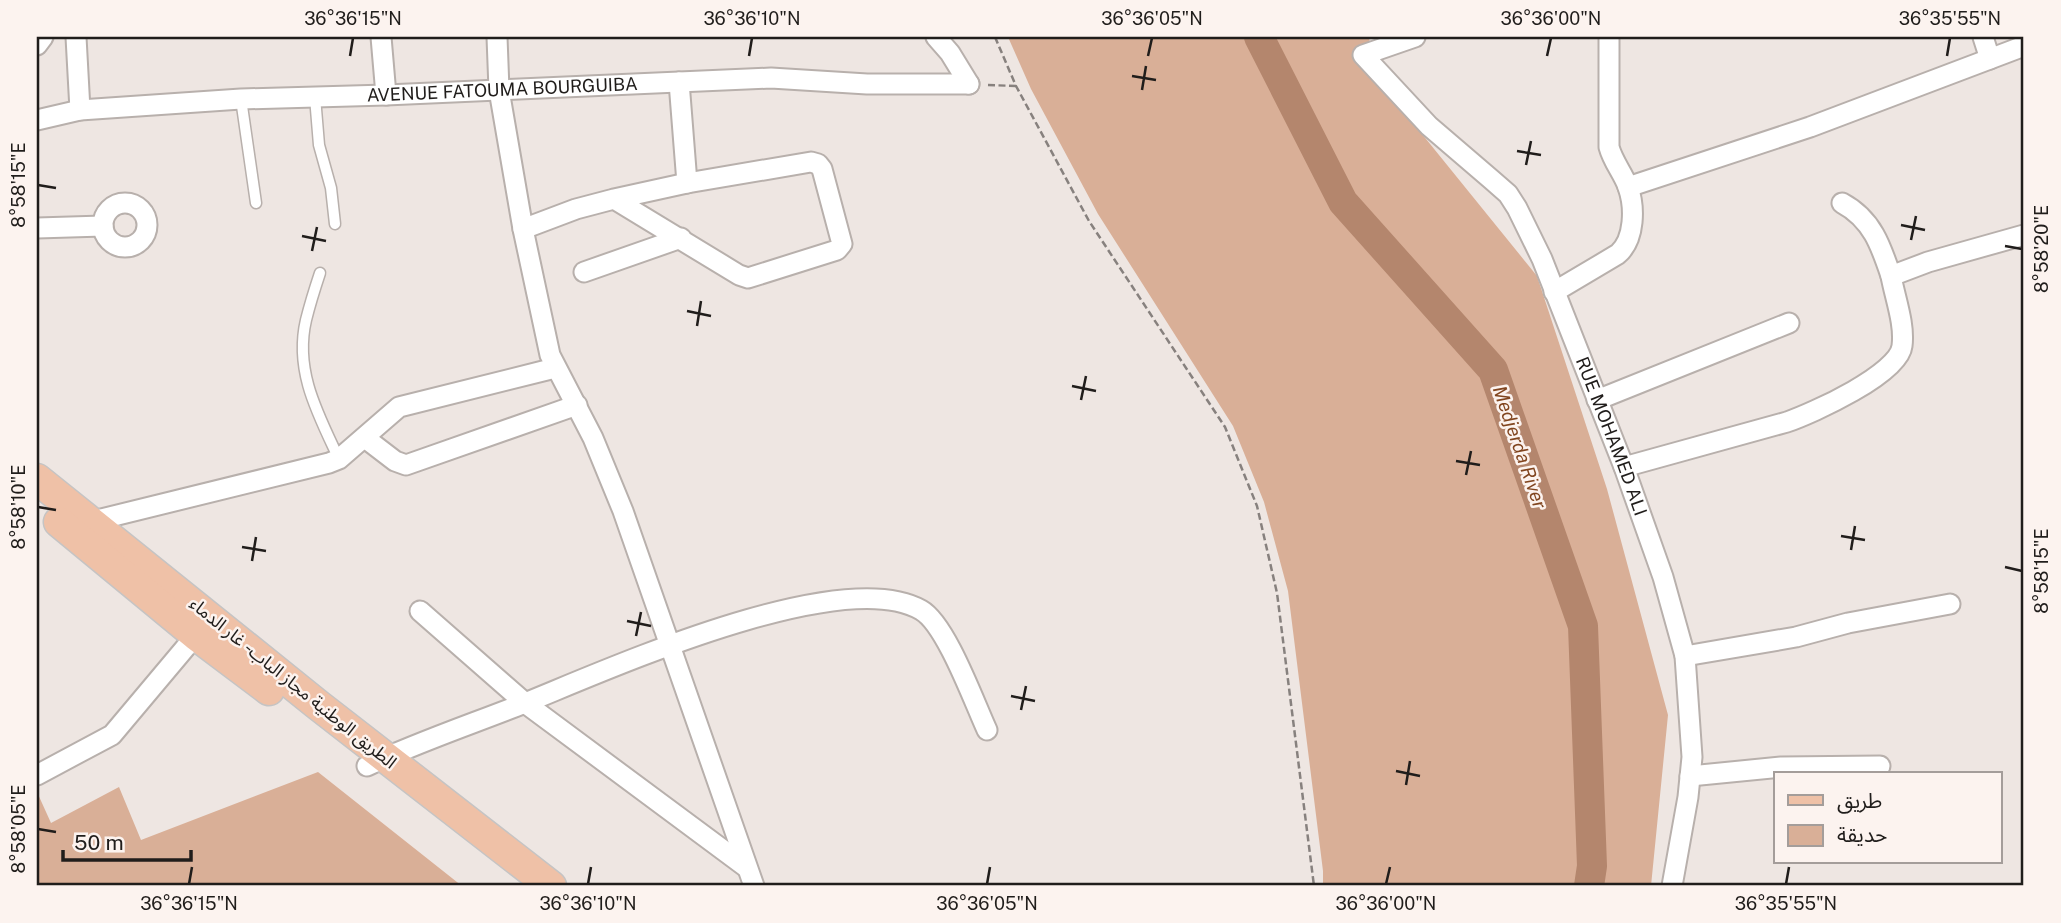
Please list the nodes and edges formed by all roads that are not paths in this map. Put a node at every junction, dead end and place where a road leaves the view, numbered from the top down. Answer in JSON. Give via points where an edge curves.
{"nodes":[{"id":1,"x":43,"y":37,"type":"edge"},
{"id":2,"x":76,"y":37,"type":"edge"},
{"id":3,"x":382,"y":37,"type":"edge"},
{"id":4,"x":497,"y":37,"type":"edge"},
{"id":5,"x":936,"y":37,"type":"edge"},
{"id":6,"x":1415,"y":37,"type":"edge"},
{"id":7,"x":1609,"y":37,"type":"edge"},
{"id":8,"x":1983,"y":37,"type":"edge"},
{"id":9,"x":37,"y":45,"type":"edge"},
{"id":10,"x":2024,"y":46,"type":"edge"},
{"id":11,"x":1990,"y":59,"type":"junction"},
{"id":12,"x":678,"y":82,"type":"junction"},
{"id":13,"x":499,"y":90,"type":"junction"},
{"id":14,"x":386,"y":96,"type":"junction"},
{"id":15,"x":315,"y":97,"type":"junction"},
{"id":16,"x":241,"y":99,"type":"junction"},
{"id":17,"x":80,"y":110,"type":"junction"},
{"id":18,"x":37,"y":120,"type":"edge"},
{"id":19,"x":687,"y":183,"type":"junction"},
{"id":20,"x":1628,"y":187,"type":"junction"},
{"id":21,"x":614,"y":199,"type":"junction"},
{"id":22,"x":256,"y":203,"type":"dead end"},
{"id":23,"x":1842,"y":203,"type":"dead end"},
{"id":24,"x":335,"y":224,"type":"dead end"},
{"id":25,"x":103,"y":226,"type":"dead end"},
{"id":26,"x":37,"y":228,"type":"edge"},
{"id":27,"x":523,"y":229,"type":"junction"},
{"id":28,"x":2024,"y":235,"type":"edge"},
{"id":29,"x":681,"y":238,"type":"junction"},
{"id":30,"x":320,"y":272,"type":"dead end"},
{"id":31,"x":584,"y":272,"type":"dead end"},
{"id":32,"x":1891,"y":276,"type":"junction"},
{"id":33,"x":1554,"y":292,"type":"junction"},
{"id":34,"x":1790,"y":323,"type":"dead end"},
{"id":35,"x":555,"y":368,"type":"junction"},
{"id":36,"x":1597,"y":400,"type":"junction"},
{"id":37,"x":577,"y":405,"type":"junction"},
{"id":38,"x":365,"y":438,"type":"junction"},
{"id":39,"x":339,"y":460,"type":"junction"},
{"id":40,"x":1624,"y":467,"type":"junction"},
{"id":41,"x":37,"y":479,"type":"edge"},
{"id":42,"x":37,"y":505,"type":"edge"},
{"id":43,"x":79,"y":524,"type":"junction"},
{"id":44,"x":1950,"y":604,"type":"dead end"},
{"id":45,"x":420,"y":611,"type":"dead end"},
{"id":46,"x":195,"y":635,"type":"junction"},
{"id":47,"x":669,"y":644,"type":"junction"},
{"id":48,"x":1685,"y":656,"type":"junction"},
{"id":49,"x":253,"y":665,"type":"junction"},
{"id":50,"x":524,"y":703,"type":"junction"},
{"id":51,"x":987,"y":730,"type":"dead end"},
{"id":52,"x":376,"y":762,"type":"junction"},
{"id":53,"x":1880,"y":766,"type":"dead end"},
{"id":54,"x":37,"y":775,"type":"edge"},
{"id":55,"x":1690,"y":776,"type":"junction"},
{"id":56,"x":746,"y":867,"type":"junction"},
{"id":57,"x":517,"y":886,"type":"edge"},
{"id":58,"x":551,"y":886,"type":"edge"},
{"id":59,"x":754,"y":886,"type":"edge"},
{"id":60,"x":1672,"y":886,"type":"edge"}],
"edges":[{"from":1,"to":9,"type":"street"},
{"from":2,"to":17,"type":"street"},
{"from":3,"to":14,"type":"street"},
{"from":4,"to":13,"type":"street"},
{"from":5,"to":12,"type":"street","name":"AVENUE FATOUMA BOURGUIBA","via":[[969,84],[771,78]]},
{"from":6,"to":33,"type":"street","name":"RUE MOHAMED ALI","via":[[1363,55],[1429,126],[1508,194]]},
{"from":7,"to":20,"type":"street","via":[[1609,147]]},
{"from":8,"to":11,"type":"street"},
{"from":10,"to":11,"type":"street"},
{"from":11,"to":20,"type":"street","via":[[1810,127]]},
{"from":12,"to":13,"type":"street","name":"AVENUE FATOUMA BOURGUIBA"},
{"from":12,"to":19,"type":"street"},
{"from":13,"to":14,"type":"street","name":"AVENUE FATOUMA BOURGUIBA"},
{"from":13,"to":27,"type":"street"},
{"from":14,"to":15,"type":"street","name":"AVENUE FATOUMA BOURGUIBA"},
{"from":15,"to":16,"type":"street","name":"AVENUE FATOUMA BOURGUIBA"},
{"from":15,"to":24,"type":"lane","via":[[319,145]]},
{"from":16,"to":17,"type":"street","name":"AVENUE FATOUMA BOURGUIBA"},
{"from":16,"to":22,"type":"lane"},
{"from":17,"to":18,"type":"street","name":"AVENUE FATOUMA BOURGUIBA"},
{"from":19,"to":21,"type":"street"},
{"from":19,"to":29,"type":"street","via":[[804,162],[818,164],[842,244],[837,250],[748,278]]},
{"from":20,"to":33,"type":"street","via":[[1632,217],[1626,247]]},
{"from":21,"to":27,"type":"street"},
{"from":21,"to":29,"type":"street"},
{"from":23,"to":32,"type":"street","via":[[1867,222]]},
{"from":25,"to":26,"type":"street"},
{"from":27,"to":35,"type":"street"},
{"from":28,"to":32,"type":"street"},
{"from":29,"to":31,"type":"street"},
{"from":30,"to":39,"type":"lane","via":[[305,322],[304,376]]},
{"from":32,"to":40,"type":"street","via":[[1902,349],[1883,372],[1810,414]]},
{"from":33,"to":36,"type":"street","name":"RUE MOHAMED ALI"},
{"from":34,"to":36,"type":"street"},
{"from":35,"to":37,"type":"street"},
{"from":35,"to":38,"type":"street","via":[[398,407]]},
{"from":36,"to":40,"type":"street","name":"RUE MOHAMED ALI"},
{"from":37,"to":38,"type":"street","via":[[406,466]]},
{"from":37,"to":47,"type":"street","via":[[623,510]]},
{"from":38,"to":39,"type":"street"},
{"from":39,"to":43,"type":"street"},
{"from":40,"to":48,"type":"street","name":"RUE MOHAMED ALI"},
{"from":41,"to":43,"type":"main road","name":"الطريق الوطنية مجاز الباب - غار الدماء"},
{"from":42,"to":43,"type":"main road","name":"الطريق الوطنية مجاز الباب - غار الدماء"},
{"from":43,"to":46,"type":"main road","name":"الطريق الوطنية مجاز الباب - غار الدماء"},
{"from":43,"to":49,"type":"main road","name":"الطريق الوطنية مجاز الباب - غار الدماء"},
{"from":44,"to":48,"type":"street"},
{"from":45,"to":50,"type":"street"},
{"from":46,"to":49,"type":"main road","name":"الطريق الوطنية مجاز الباب - غار الدماء"},
{"from":46,"to":54,"type":"street","via":[[112,735]]},
{"from":47,"to":50,"type":"street"},
{"from":47,"to":51,"type":"street","via":[[806,604],[873,599],[907,603],[924,611],[936,625]]},
{"from":47,"to":56,"type":"street"},
{"from":48,"to":55,"type":"street","name":"RUE MOHAMED ALI"},
{"from":49,"to":52,"type":"main road","name":"الطريق الوطنية مجاز الباب - غار الدماء"},
{"from":50,"to":52,"type":"street"},
{"from":50,"to":56,"type":"street"},
{"from":52,"to":57,"type":"main road","name":"الطريق الوطنية مجاز الباب - غار الدماء"},
{"from":52,"to":58,"type":"main road","name":"الطريق الوطنية مجاز الباب - غار الدماء"},
{"from":53,"to":55,"type":"street","via":[[1782,767]]},
{"from":55,"to":60,"type":"street","name":"RUE MOHAMED ALI"},
{"from":56,"to":59,"type":"street"}]}
